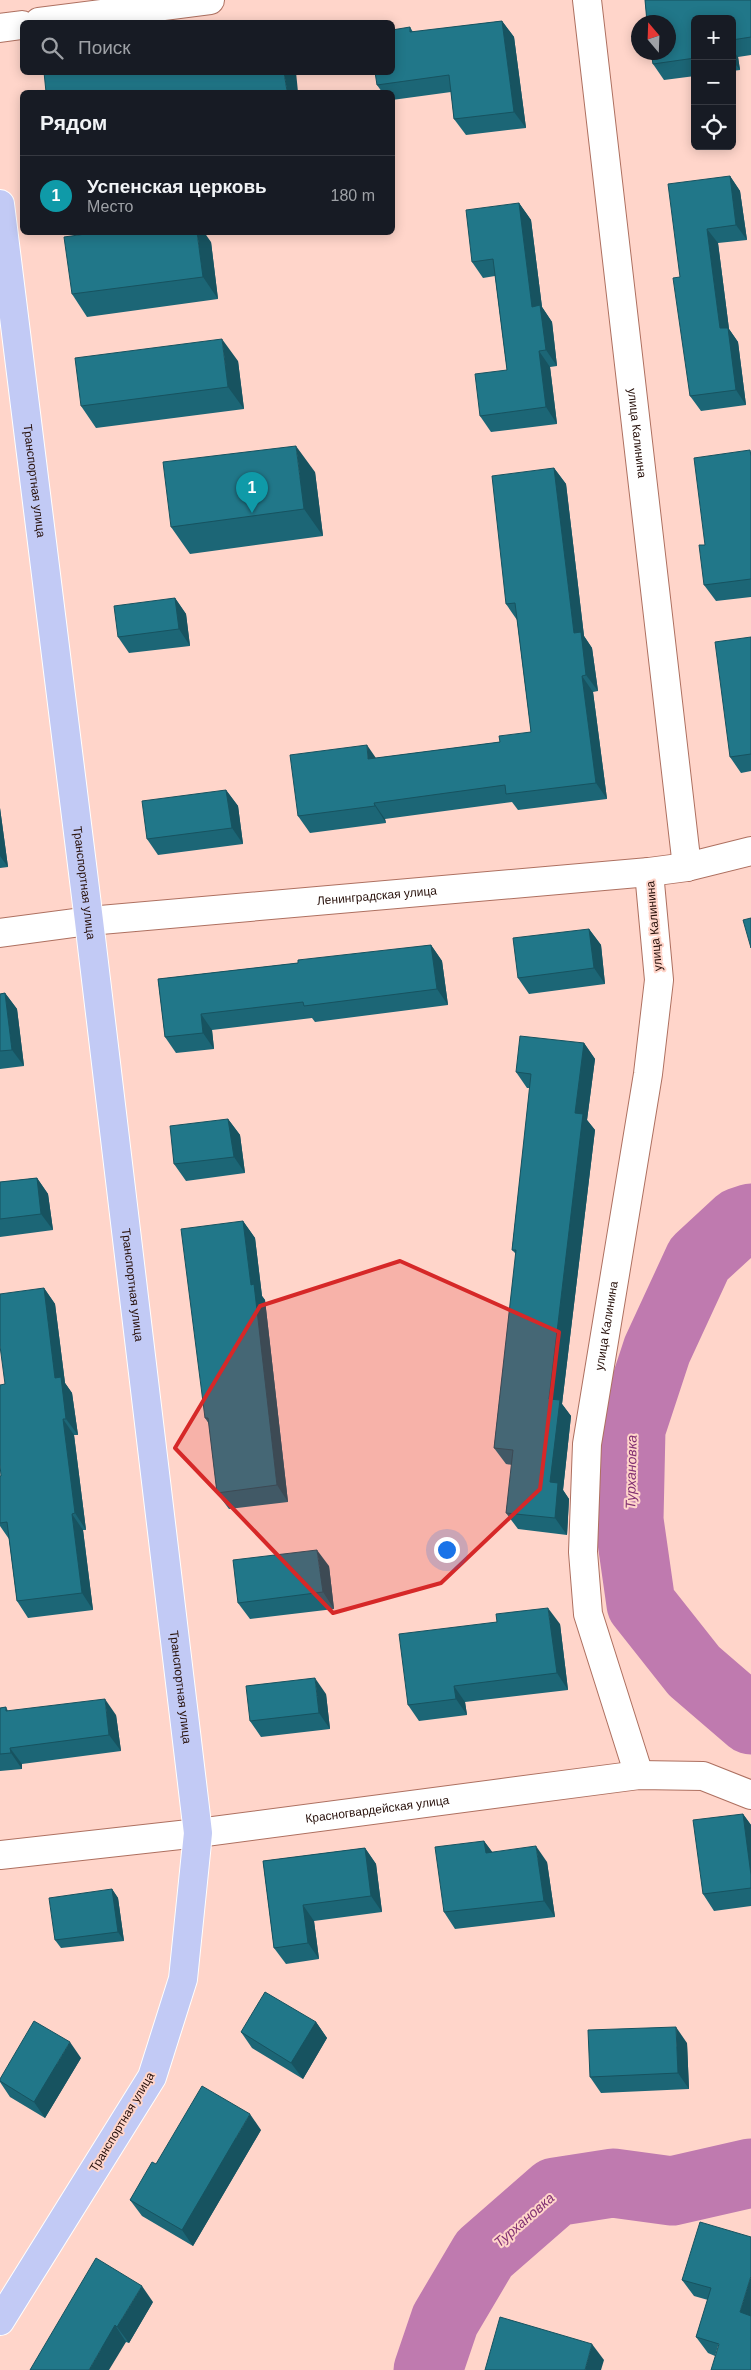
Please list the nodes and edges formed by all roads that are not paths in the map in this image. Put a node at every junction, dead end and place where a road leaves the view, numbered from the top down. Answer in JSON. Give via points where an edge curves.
{"nodes":[{"id":1,"x":210,"y":0,"type":"edge"},
{"id":2,"x":587,"y":0,"type":"edge"},
{"id":3,"x":54,"y":20,"type":"edge"},
{"id":4,"x":20,"y":25,"type":"edge"},
{"id":5,"x":0,"y":28,"type":"edge"},
{"id":6,"x":0,"y":204,"type":"edge"},
{"id":7,"x":751,"y":852,"type":"edge"},
{"id":8,"x":687,"y":867,"type":"junction"},
{"id":9,"x":649,"y":872,"type":"junction"},
{"id":10,"x":89,"y":921,"type":"junction"},
{"id":11,"x":0,"y":933,"type":"edge"},
{"id":12,"x":639,"y":1775,"type":"junction"},
{"id":13,"x":751,"y":1795,"type":"edge"},
{"id":14,"x":198,"y":1833,"type":"junction"},
{"id":15,"x":0,"y":1855,"type":"edge"},
{"id":16,"x":0,"y":2321,"type":"edge"}],
"edges":[{"from":1,"to":3,"type":"street"},
{"from":2,"to":8,"type":"street","name":"улица Калинина"},
{"from":4,"to":5,"type":"street"},
{"from":6,"to":10,"type":"main road","name":"Транспортная улица"},
{"from":7,"to":8,"type":"street","name":"Ленинградская улица"},
{"from":8,"to":9,"type":"street","name":"Ленинградская улица"},
{"from":9,"to":10,"type":"street","name":"Ленинградская улица"},
{"from":9,"to":12,"type":"street","name":"улица Калинина","via":[[660,980],[648,1074],[587,1444],[583,1552],[588,1614]]},
{"from":10,"to":11,"type":"street","name":"Ленинградская улица"},
{"from":10,"to":14,"type":"main road","name":"Транспортная улица"},
{"from":12,"to":13,"type":"street","name":"Красногвардейская улица","via":[[703,1776]]},
{"from":12,"to":14,"type":"street","name":"Красногвардейская улица"},
{"from":14,"to":15,"type":"street","name":"Красногвардейская улица"},
{"from":14,"to":16,"type":"main road","name":"Транспортная улица","via":[[183,1979],[152,2076]]}]}
